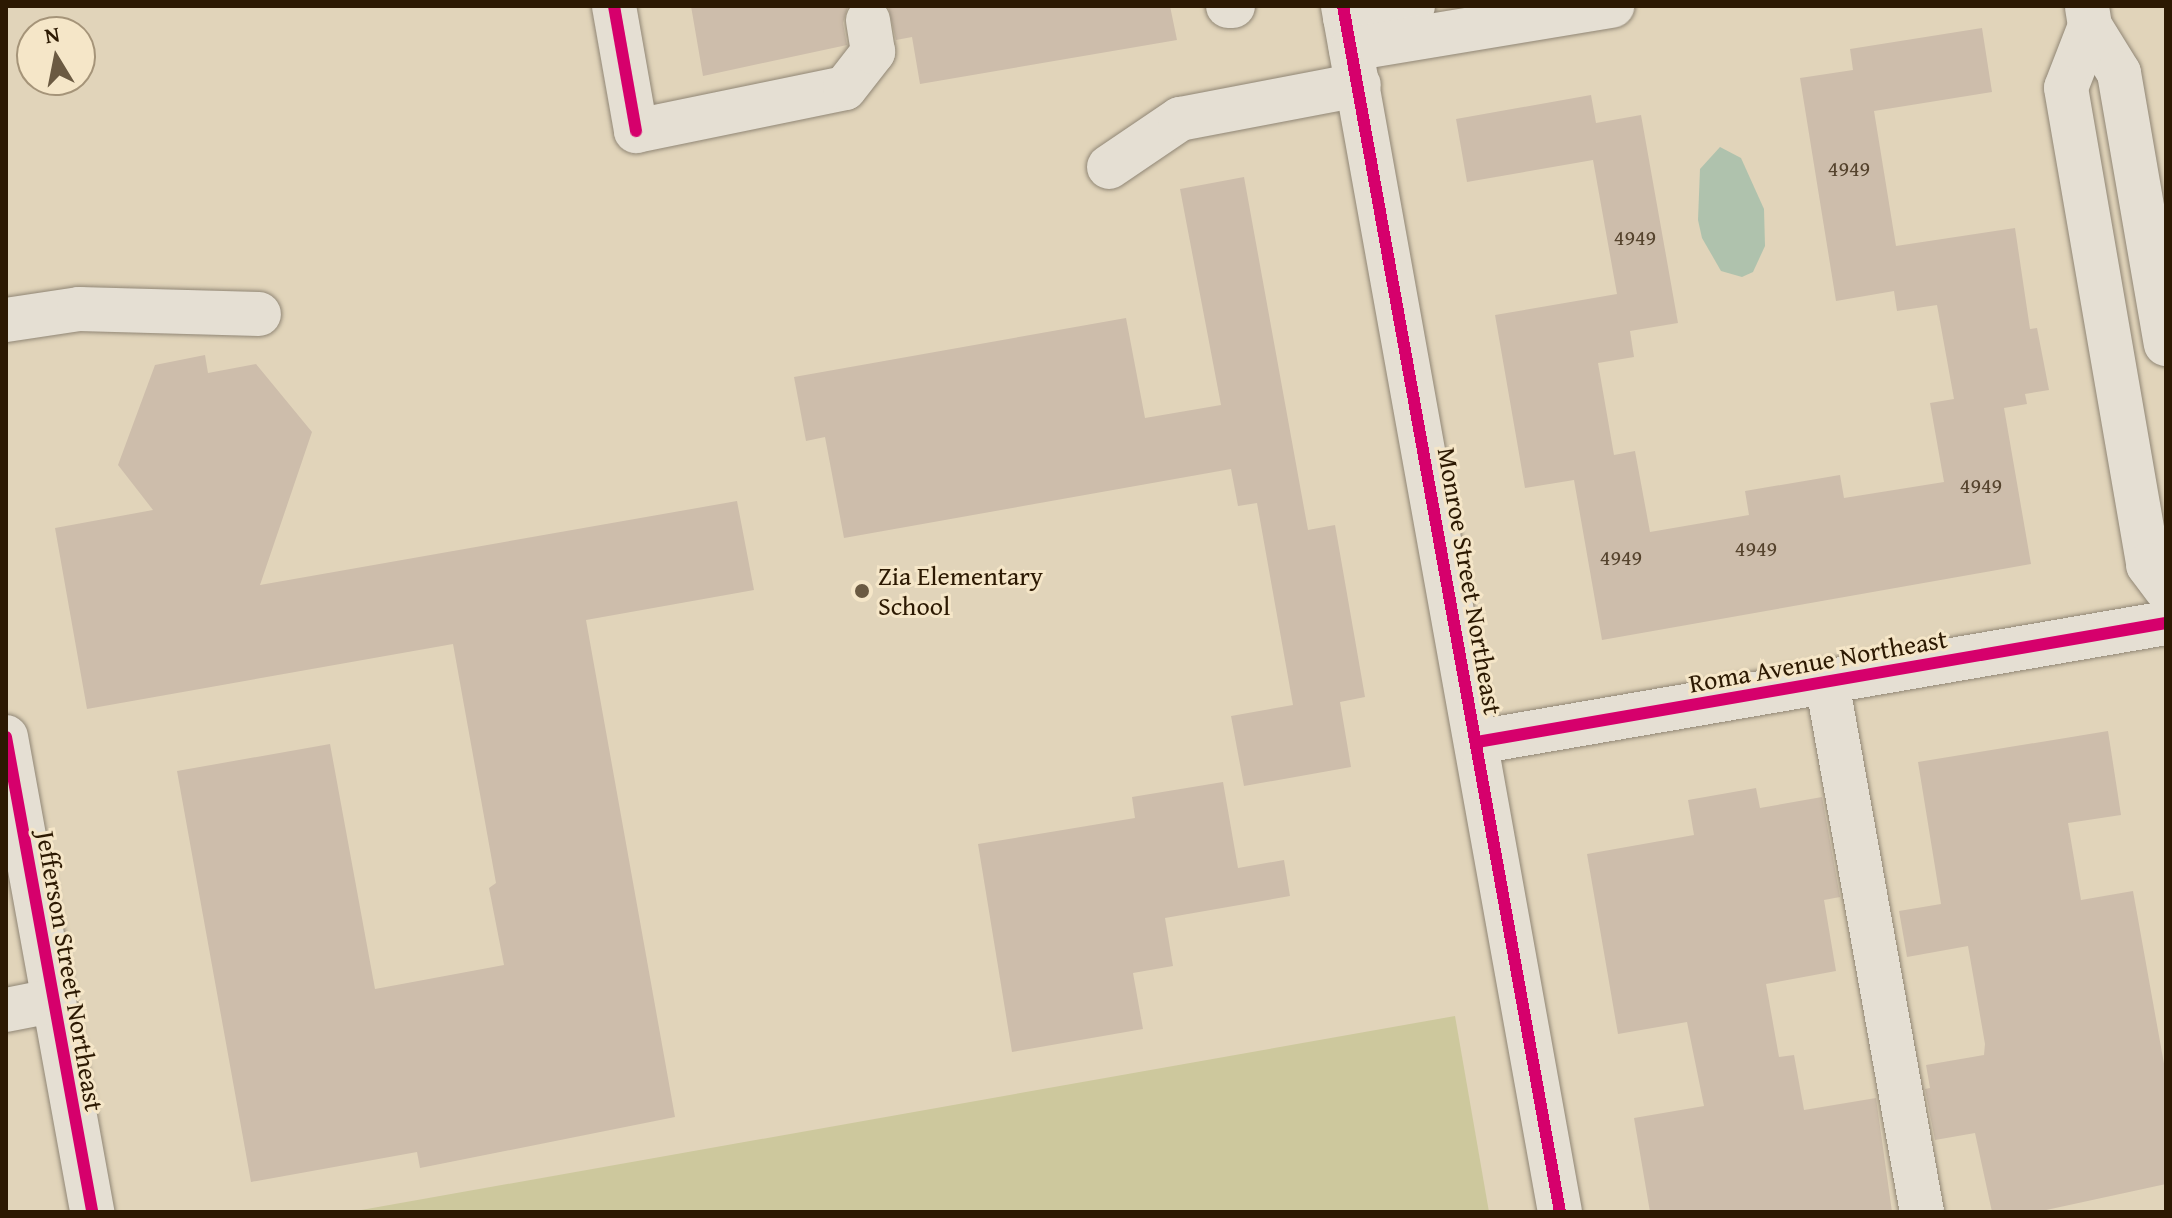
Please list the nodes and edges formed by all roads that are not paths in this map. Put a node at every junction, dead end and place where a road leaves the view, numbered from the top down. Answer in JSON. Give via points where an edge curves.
{"nodes":[{"id":1,"x":614,"y":6,"type":"edge"},
{"id":2,"x":1413,"y":6,"type":"edge"},
{"id":3,"x":1612,"y":6,"type":"edge"},
{"id":4,"x":2089,"y":16,"type":"edge"},
{"id":5,"x":868,"y":20,"type":"dead end"},
{"id":6,"x":1349,"y":40,"type":"edge"},
{"id":7,"x":1109,"y":167,"type":"dead end"},
{"id":8,"x":259,"y":314,"type":"dead end"},
{"id":9,"x":6,"y":320,"type":"edge"},
{"id":10,"x":2166,"y":344,"type":"edge"},
{"id":11,"x":2166,"y":589,"type":"edge"},
{"id":12,"x":2166,"y":623,"type":"edge"},
{"id":13,"x":1827,"y":682,"type":"junction"},
{"id":14,"x":6,"y":737,"type":"edge"},
{"id":15,"x":1477,"y":742,"type":"junction"},
{"id":16,"x":52,"y":1001,"type":"junction"},
{"id":17,"x":6,"y":1010,"type":"edge"},
{"id":18,"x":92,"y":1212,"type":"edge"},
{"id":19,"x":1560,"y":1212,"type":"edge"},
{"id":20,"x":1922,"y":1212,"type":"edge"}],
"edges":[{"from":1,"to":5,"type":"street","via":[[636,131],[845,88],[873,52]]},
{"from":2,"to":6,"type":"street"},
{"from":3,"to":6,"type":"street"},
{"from":4,"to":10,"type":"street","via":[[2119,73]]},
{"from":4,"to":11,"type":"street","via":[[2066,88],[2148,565]]},
{"from":6,"to":7,"type":"street","via":[[1180,119]]},
{"from":6,"to":15,"type":"street","name":"Monroe Street Northeast"},
{"from":8,"to":9,"type":"street","via":[[79,309]]},
{"from":12,"to":13,"type":"street","name":"Roma Avenue Northeast"},
{"from":13,"to":15,"type":"street","name":"Roma Avenue Northeast"},
{"from":13,"to":20,"type":"street"},
{"from":14,"to":16,"type":"street","name":"Jefferson Street Northeast"},
{"from":15,"to":19,"type":"street","name":"Monroe Street Northeast"},
{"from":16,"to":17,"type":"street"},
{"from":16,"to":18,"type":"street","name":"Jefferson Street Northeast"}]}
